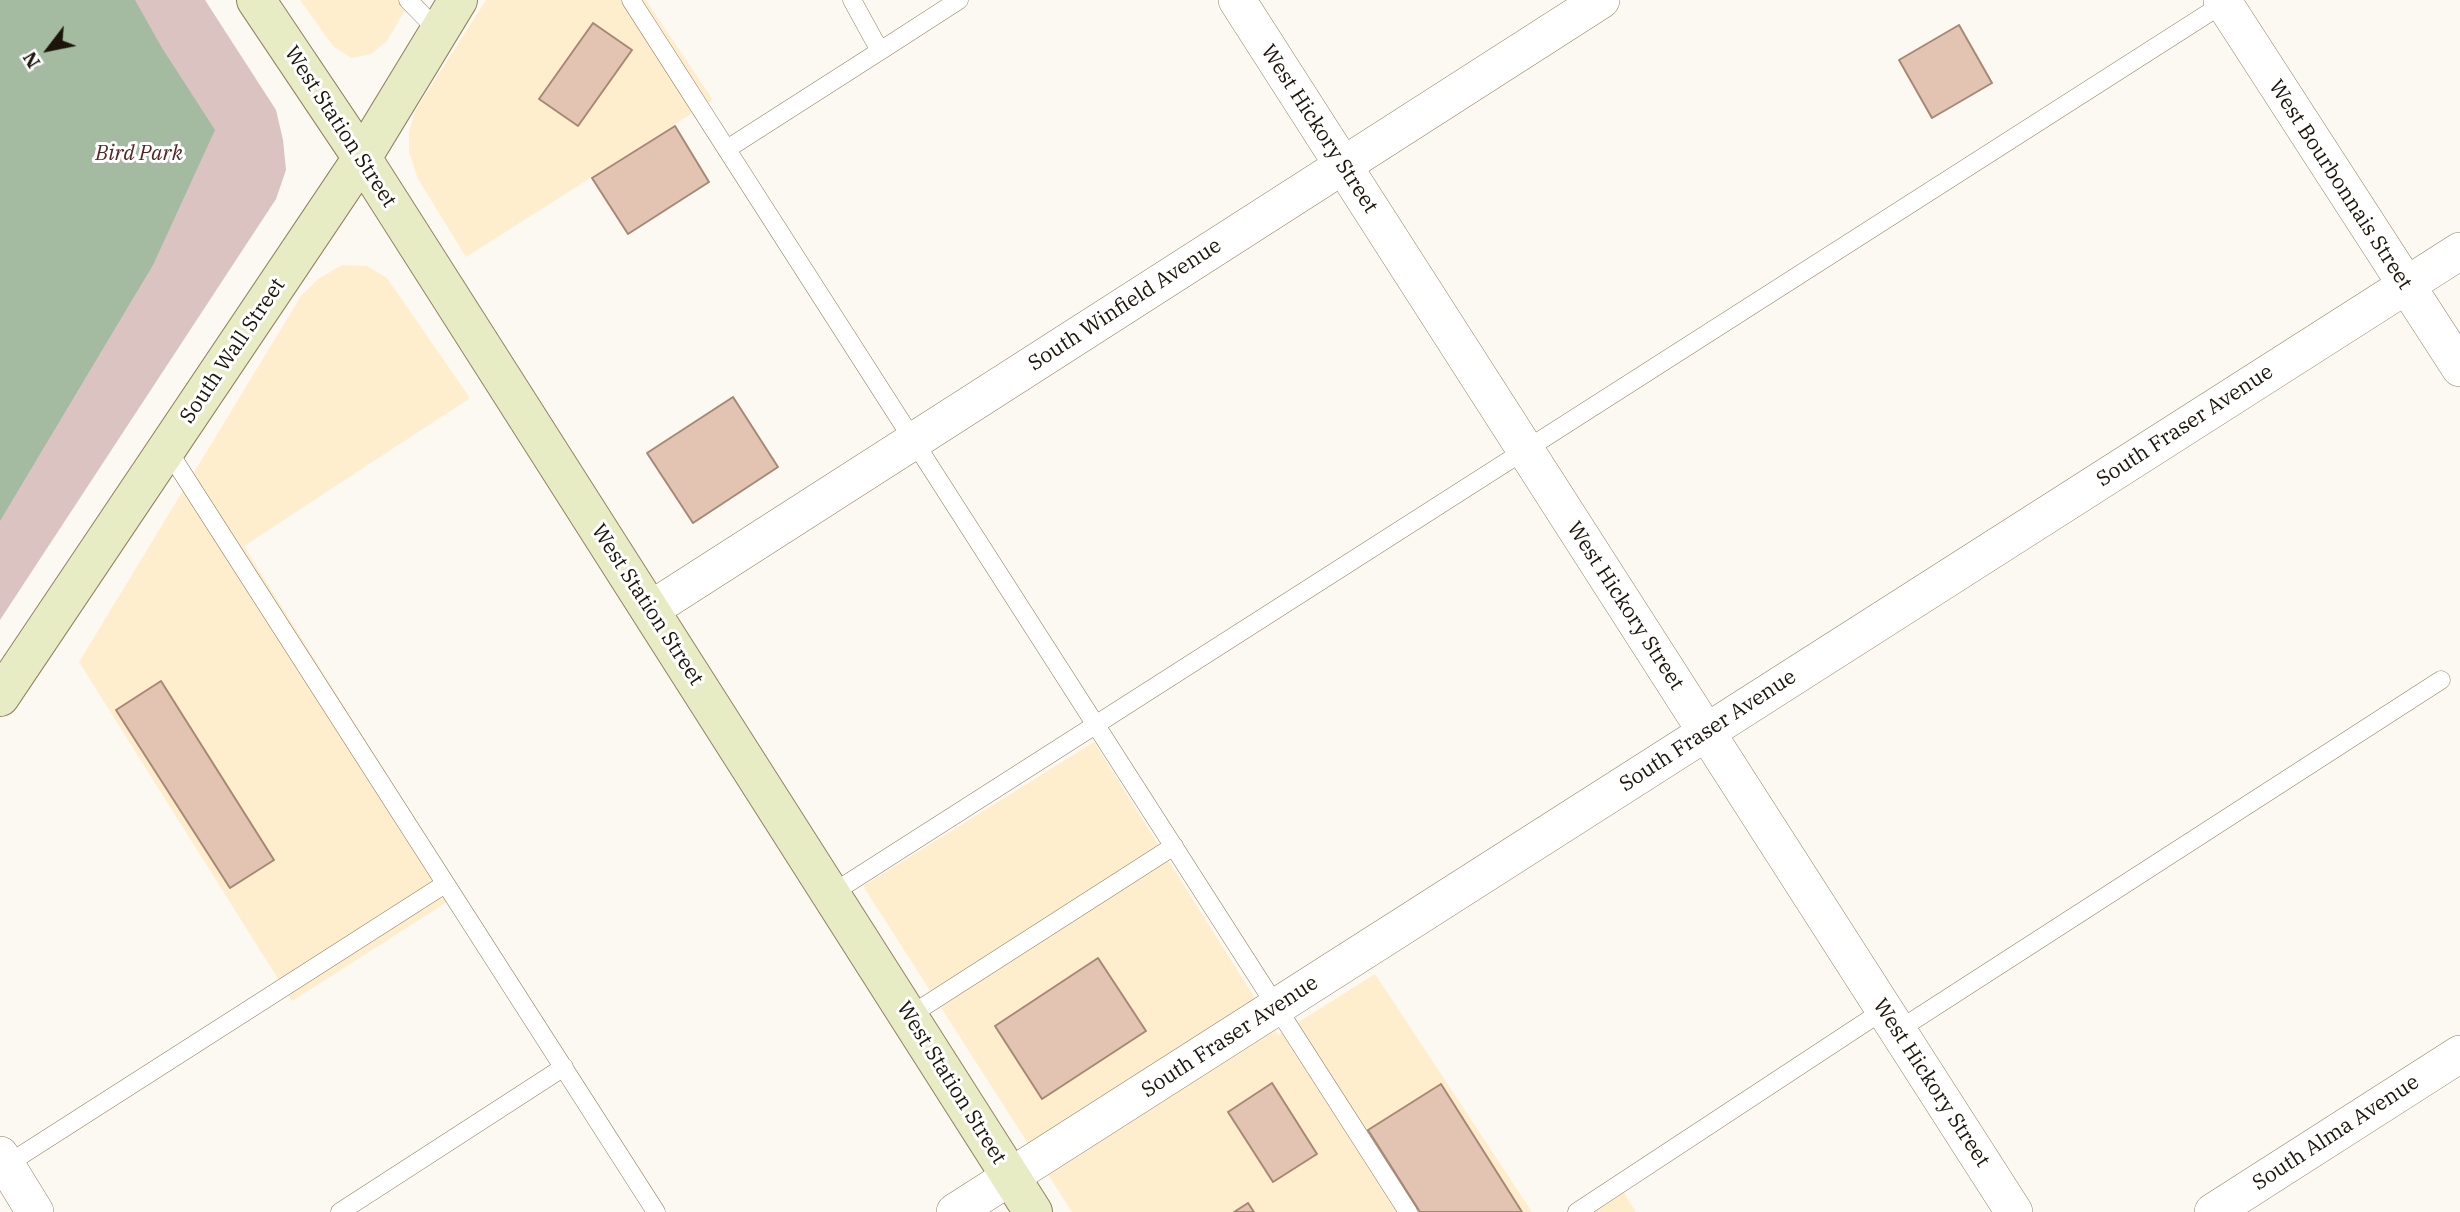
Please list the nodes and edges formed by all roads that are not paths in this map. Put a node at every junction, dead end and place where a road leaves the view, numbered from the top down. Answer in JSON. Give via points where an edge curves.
{"nodes":[{"id":1,"x":408,"y":0,"type":"edge"},
{"id":2,"x":631,"y":0,"type":"edge"},
{"id":3,"x":852,"y":0,"type":"edge"},
{"id":4,"x":959,"y":0,"type":"edge"},
{"id":5,"x":1237,"y":0,"type":"edge"},
{"id":6,"x":1601,"y":0,"type":"edge"},
{"id":7,"x":257,"y":1,"type":"edge"},
{"id":8,"x":2225,"y":1,"type":"edge"},
{"id":9,"x":448,"y":16,"type":"edge"},
{"id":10,"x":880,"y":51,"type":"junction"},
{"id":11,"x":727,"y":149,"type":"junction"},
{"id":12,"x":362,"y":158,"type":"junction"},
{"id":13,"x":1343,"y":166,"type":"junction"},
{"id":14,"x":2460,"y":251,"type":"edge"},
{"id":15,"x":2405,"y":286,"type":"junction"},
{"id":16,"x":2460,"y":369,"type":"edge"},
{"id":17,"x":914,"y":440,"type":"junction"},
{"id":18,"x":167,"y":449,"type":"junction"},
{"id":19,"x":1525,"y":450,"type":"junction"},
{"id":20,"x":650,"y":610,"type":"junction"},
{"id":21,"x":2441,"y":680,"type":"dead end"},
{"id":22,"x":0,"y":697,"type":"edge"},
{"id":23,"x":1096,"y":725,"type":"junction"},
{"id":24,"x":1706,"y":732,"type":"junction"},
{"id":25,"x":1174,"y":845,"type":"junction"},
{"id":26,"x":445,"y":884,"type":"junction"},
{"id":27,"x":831,"y":894,"type":"junction"},
{"id":28,"x":1277,"y":1007,"type":"junction"},
{"id":29,"x":909,"y":1016,"type":"junction"},
{"id":30,"x":1891,"y":1021,"type":"junction"},
{"id":31,"x":2460,"y":1054,"type":"edge"},
{"id":32,"x":564,"y":1067,"type":"junction"},
{"id":33,"x":3,"y":1160,"type":"edge"},
{"id":34,"x":1011,"y":1177,"type":"junction"},
{"id":35,"x":1404,"y":1211,"type":"edge"},
{"id":36,"x":36,"y":1212,"type":"edge"},
{"id":37,"x":340,"y":1212,"type":"edge"},
{"id":38,"x":656,"y":1212,"type":"edge"},
{"id":39,"x":955,"y":1212,"type":"edge"},
{"id":40,"x":1034,"y":1212,"type":"edge"},
{"id":41,"x":1577,"y":1212,"type":"edge"},
{"id":42,"x":2014,"y":1212,"type":"edge"},
{"id":43,"x":2213,"y":1212,"type":"edge"}],
"edges":[{"from":1,"to":9,"type":"lane"},
{"from":2,"to":11,"type":"lane"},
{"from":3,"to":10,"type":"lane"},
{"from":4,"to":10,"type":"lane"},
{"from":5,"to":13,"type":"street","name":"West Hickory Street"},
{"from":6,"to":13,"type":"street","name":"South Winfield Avenue"},
{"from":7,"to":12,"type":"main road","name":"West Station Street"},
{"from":8,"to":15,"type":"street","name":"West Bourbonnais Street"},
{"from":8,"to":19,"type":"lane"},
{"from":9,"to":12,"type":"main road","name":"South Wall Street"},
{"from":10,"to":11,"type":"lane"},
{"from":11,"to":17,"type":"lane"},
{"from":12,"to":18,"type":"main road","name":"South Wall Street"},
{"from":12,"to":20,"type":"main road","name":"West Station Street"},
{"from":13,"to":17,"type":"street","name":"South Winfield Avenue"},
{"from":13,"to":19,"type":"street","name":"West Hickory Street"},
{"from":14,"to":15,"type":"street","name":"South Fraser Avenue"},
{"from":15,"to":16,"type":"street","name":"West Bourbonnais Street"},
{"from":15,"to":24,"type":"street","name":"South Fraser Avenue"},
{"from":17,"to":20,"type":"street","name":"South Winfield Avenue"},
{"from":17,"to":23,"type":"lane"},
{"from":18,"to":22,"type":"main road","name":"South Wall Street"},
{"from":18,"to":26,"type":"lane"},
{"from":19,"to":23,"type":"lane"},
{"from":19,"to":24,"type":"street","name":"West Hickory Street"},
{"from":20,"to":27,"type":"main road","name":"West Station Street"},
{"from":21,"to":30,"type":"lane"},
{"from":23,"to":25,"type":"lane"},
{"from":23,"to":27,"type":"lane"},
{"from":24,"to":28,"type":"street","name":"South Fraser Avenue"},
{"from":24,"to":30,"type":"street","name":"West Hickory Street"},
{"from":25,"to":28,"type":"lane"},
{"from":25,"to":29,"type":"lane"},
{"from":26,"to":32,"type":"lane"},
{"from":26,"to":33,"type":"lane"},
{"from":27,"to":29,"type":"main road","name":"West Station Street"},
{"from":28,"to":34,"type":"street","name":"South Fraser Avenue"},
{"from":28,"to":35,"type":"lane"},
{"from":29,"to":34,"type":"main road","name":"West Station Street"},
{"from":30,"to":41,"type":"lane"},
{"from":30,"to":42,"type":"street","name":"West Hickory Street"},
{"from":31,"to":43,"type":"street","name":"South Alma Avenue"},
{"from":32,"to":37,"type":"lane"},
{"from":32,"to":38,"type":"lane"},
{"from":33,"to":36,"type":"street"},
{"from":34,"to":39,"type":"street","name":"South Fraser Avenue"},
{"from":34,"to":40,"type":"main road","name":"West Station Street"}]}
